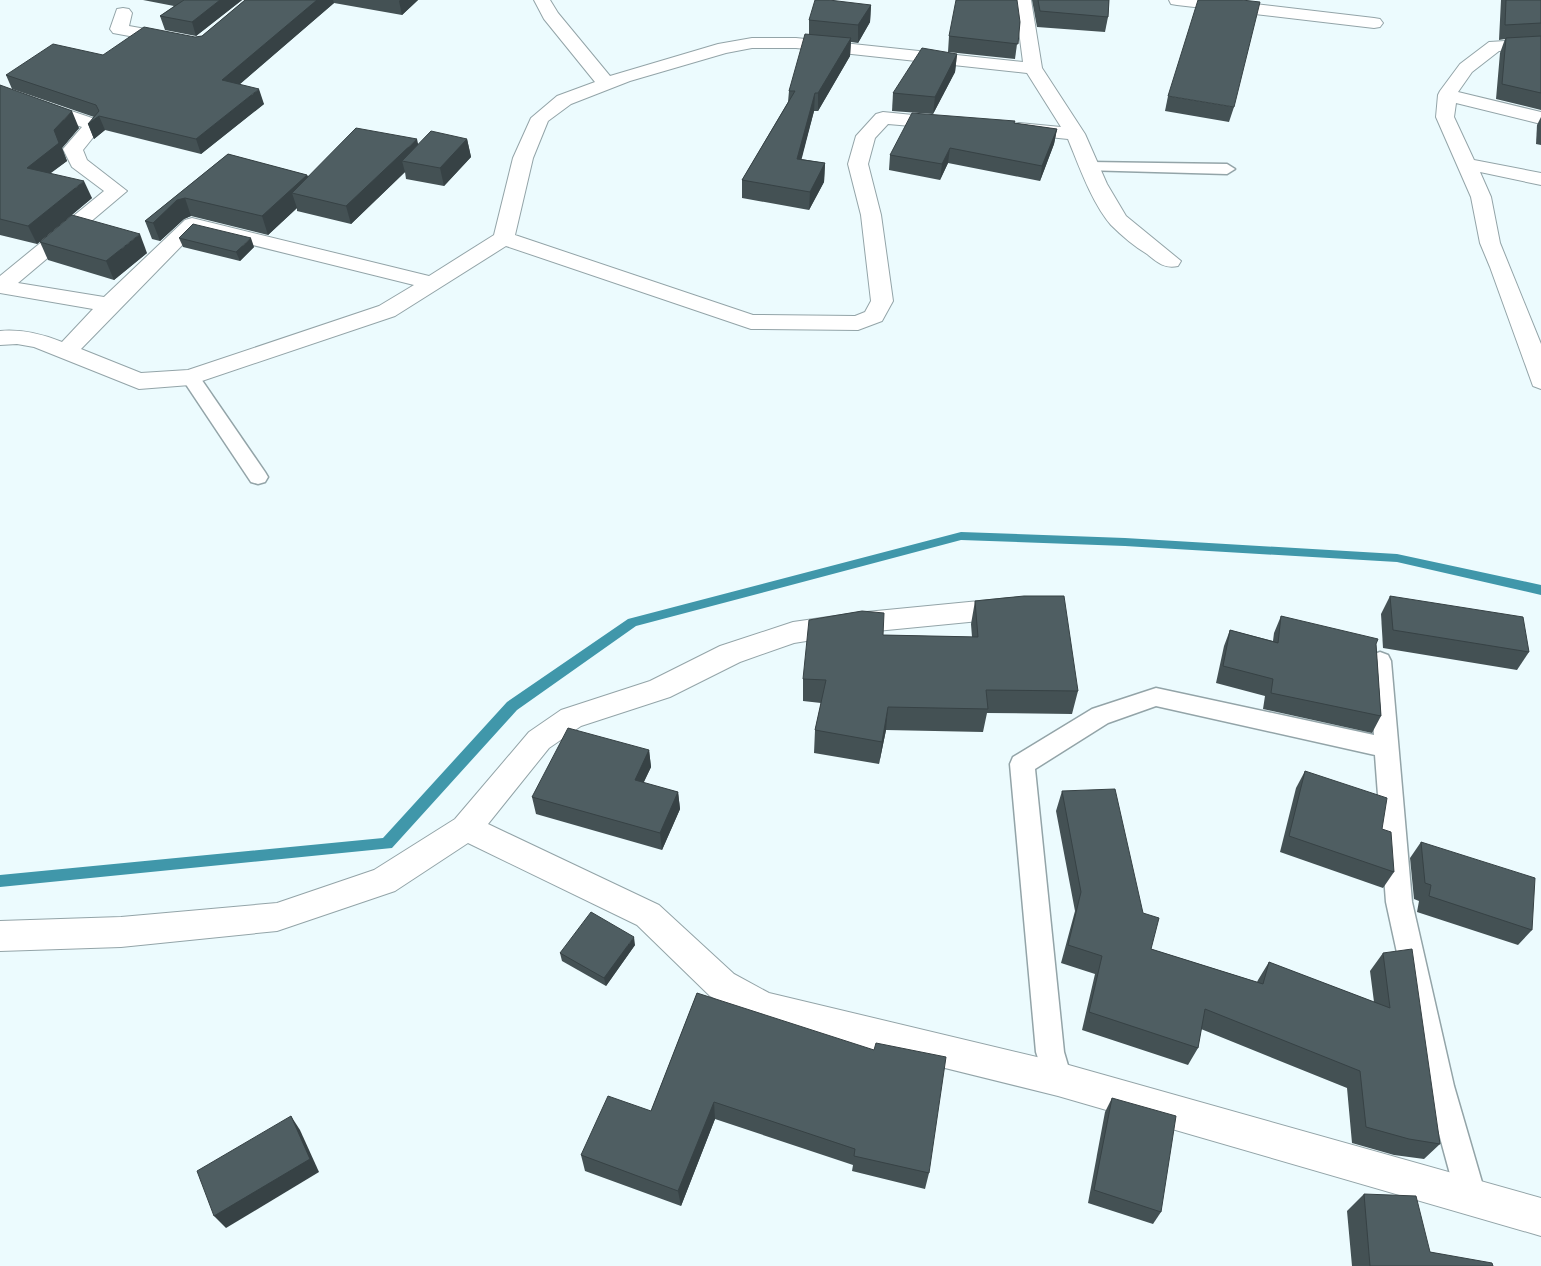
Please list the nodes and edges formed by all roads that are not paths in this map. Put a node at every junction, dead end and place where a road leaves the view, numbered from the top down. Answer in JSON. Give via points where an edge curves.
{"nodes":[{"id":1,"x":542,"y":0,"type":"edge"},
{"id":2,"x":1023,"y":0,"type":"edge"},
{"id":3,"x":1177,"y":0,"type":"edge"},
{"id":4,"x":122,"y":13,"type":"dead end"},
{"id":5,"x":1374,"y":23,"type":"dead end"},
{"id":6,"x":192,"y":42,"type":"edge"},
{"id":7,"x":1541,"y":44,"type":"edge"},
{"id":8,"x":1033,"y":68,"type":"junction"},
{"id":9,"x":606,"y":83,"type":"junction"},
{"id":10,"x":0,"y":93,"type":"edge"},
{"id":11,"x":1446,"y":95,"type":"junction"},
{"id":12,"x":1541,"y":118,"type":"edge"},
{"id":13,"x":967,"y":125,"type":"edge"},
{"id":14,"x":996,"y":127,"type":"edge"},
{"id":15,"x":1075,"y":134,"type":"junction"},
{"id":16,"x":1467,"y":165,"type":"junction"},
{"id":17,"x":1089,"y":167,"type":"junction"},
{"id":18,"x":1227,"y":169,"type":"dead end"},
{"id":19,"x":1541,"y":180,"type":"edge"},
{"id":20,"x":504,"y":238,"type":"junction"},
{"id":21,"x":1170,"y":261,"type":"dead end"},
{"id":22,"x":432,"y":283,"type":"junction"},
{"id":23,"x":0,"y":286,"type":"edge"},
{"id":24,"x":109,"y":305,"type":"junction"},
{"id":25,"x":0,"y":338,"type":"edge"},
{"id":26,"x":66,"y":351,"type":"junction"},
{"id":27,"x":190,"y":377,"type":"junction"},
{"id":28,"x":1541,"y":381,"type":"edge"},
{"id":29,"x":258,"y":477,"type":"dead end"},
{"id":30,"x":1032,"y":606,"type":"edge"},
{"id":31,"x":1380,"y":662,"type":"dead end"},
{"id":32,"x":1386,"y":748,"type":"junction"},
{"id":33,"x":466,"y":828,"type":"junction"},
{"id":34,"x":0,"y":936,"type":"edge"},
{"id":35,"x":1058,"y":1079,"type":"junction"},
{"id":36,"x":1471,"y":1196,"type":"junction"},
{"id":37,"x":1541,"y":1217,"type":"edge"}],
"edges":[{"from":1,"to":9,"type":"street"},
{"from":2,"to":8,"type":"street"},
{"from":3,"to":5,"type":"street"},
{"from":4,"to":6,"type":"street","via":[[120,29]]},
{"from":7,"to":11,"type":"street","via":[[1495,46],[1466,68]]},
{"from":8,"to":9,"type":"street","via":[[796,43],[752,43],[724,48]]},
{"from":8,"to":15,"type":"street"},
{"from":9,"to":20,"type":"street","via":[[564,100],[540,118],[523,158]]},
{"from":10,"to":23,"type":"street","via":[[94,125],[73,149],[79,163],[117,191]]},
{"from":11,"to":12,"type":"street"},
{"from":11,"to":16,"type":"street","via":[[1445,116]]},
{"from":13,"to":20,"type":"street","via":[[883,118],[866,136],[858,164],[871,215],[882,301],[874,316],[858,323],[751,322]]},
{"from":14,"to":15,"type":"street"},
{"from":15,"to":17,"type":"street"},
{"from":16,"to":19,"type":"street"},
{"from":16,"to":28,"type":"street","via":[[1481,197],[1490,244]]},
{"from":17,"to":18,"type":"lane"},
{"from":17,"to":21,"type":"street","via":[[1118,220]]},
{"from":20,"to":22,"type":"street"},
{"from":22,"to":24,"type":"street","via":[[192,224]]},
{"from":22,"to":27,"type":"street","via":[[387,311]]},
{"from":23,"to":24,"type":"street"},
{"from":24,"to":26,"type":"street"},
{"from":25,"to":26,"type":"street","via":[[11,336],[38,341]]},
{"from":26,"to":27,"type":"street","via":[[139,381]]},
{"from":27,"to":29,"type":"lane"},
{"from":30,"to":33,"type":"street","via":[[822,627],[730,654],[660,689],[571,718],[539,740]]},
{"from":31,"to":32,"type":"lane"},
{"from":32,"to":35,"type":"lane","via":[[1156,697],[1100,716],[1022,764],[1050,1052]]},
{"from":32,"to":36,"type":"lane","via":[[1399,902],[1440,1086]]},
{"from":33,"to":34,"type":"street","via":[[384,880],[277,917],[121,932]]},
{"from":33,"to":35,"type":"street","via":[[648,915],[722,985],[763,1006]]},
{"from":35,"to":36,"type":"street"},
{"from":36,"to":37,"type":"street"}]}
